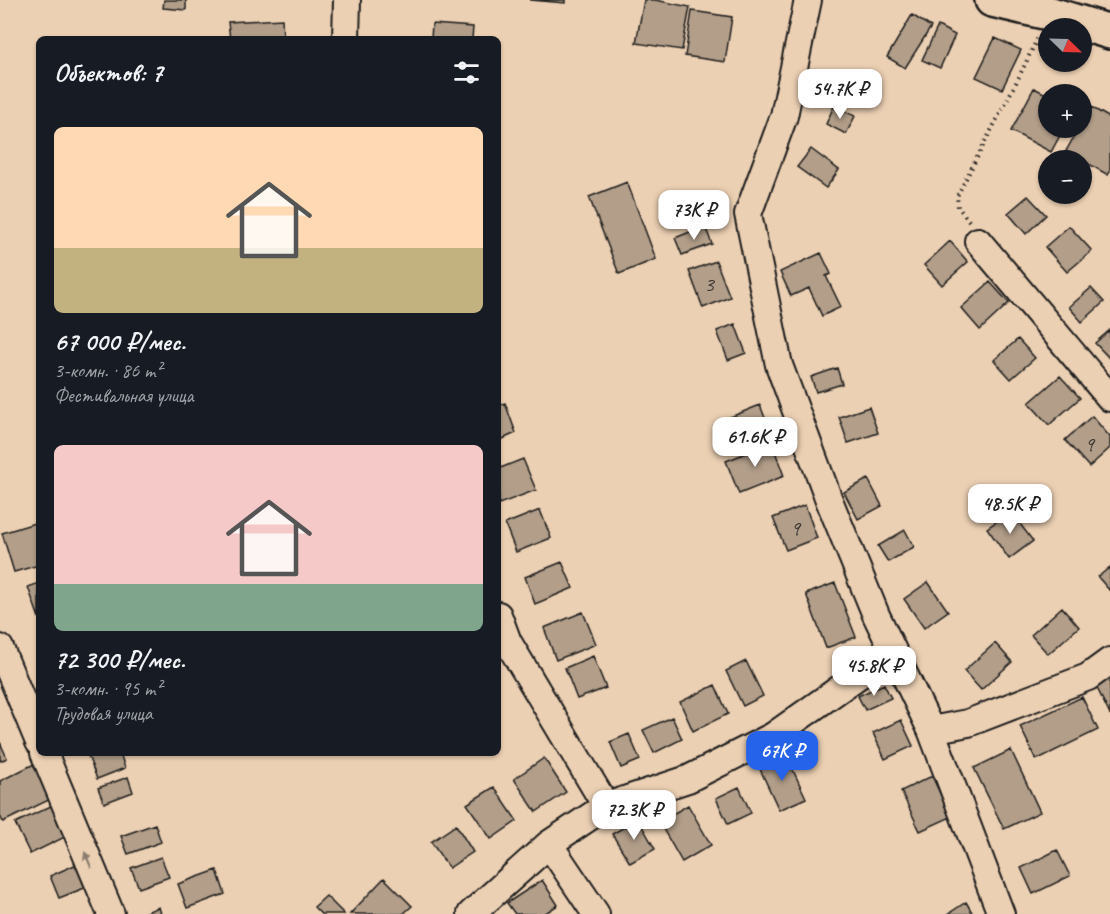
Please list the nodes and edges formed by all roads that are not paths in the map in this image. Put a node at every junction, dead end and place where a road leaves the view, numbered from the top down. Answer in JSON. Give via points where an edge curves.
{"nodes":[{"id":1,"x":347,"y":0,"type":"edge"},
{"id":2,"x":808,"y":0,"type":"edge"},
{"id":3,"x":992,"y":0,"type":"edge"},
{"id":4,"x":1110,"y":32,"type":"edge"},
{"id":5,"x":346,"y":36,"type":"edge"},
{"id":6,"x":978,"y":241,"type":"road end"},
{"id":7,"x":1110,"y":398,"type":"edge"},
{"id":8,"x":501,"y":623,"type":"edge"},
{"id":9,"x":0,"y":648,"type":"edge"},
{"id":10,"x":893,"y":651,"type":"junction"},
{"id":11,"x":1110,"y":661,"type":"edge"},
{"id":12,"x":931,"y":730,"type":"junction"},
{"id":13,"x":36,"y":735,"type":"edge"},
{"id":14,"x":45,"y":756,"type":"edge"},
{"id":15,"x":606,"y":806,"type":"junction"},
{"id":16,"x":549,"y":844,"type":"junction"},
{"id":17,"x":111,"y":914,"type":"edge"},
{"id":18,"x":471,"y":914,"type":"edge"},
{"id":19,"x":596,"y":914,"type":"edge"},
{"id":20,"x":1001,"y":914,"type":"edge"}],
"edges":[{"from":1,"to":5,"type":"street"},
{"from":2,"to":10,"type":"street","via":[[784,116],[748,214],[778,365],[829,501]]},
{"from":3,"to":4,"type":"street"},
{"from":6,"to":7,"type":"street"},
{"from":8,"to":15,"type":"street","via":[[508,642]]},
{"from":9,"to":13,"type":"street"},
{"from":10,"to":12,"type":"street"},
{"from":10,"to":15,"type":"street","via":[[773,736],[688,779]]},
{"from":11,"to":12,"type":"street","via":[[1077,682],[968,723]]},
{"from":12,"to":20,"type":"street"},
{"from":17,"to":14,"type":"street","one_way":true},
{"from":15,"to":16,"type":"street"},
{"from":16,"to":18,"type":"street"},
{"from":16,"to":19,"type":"street"}]}
